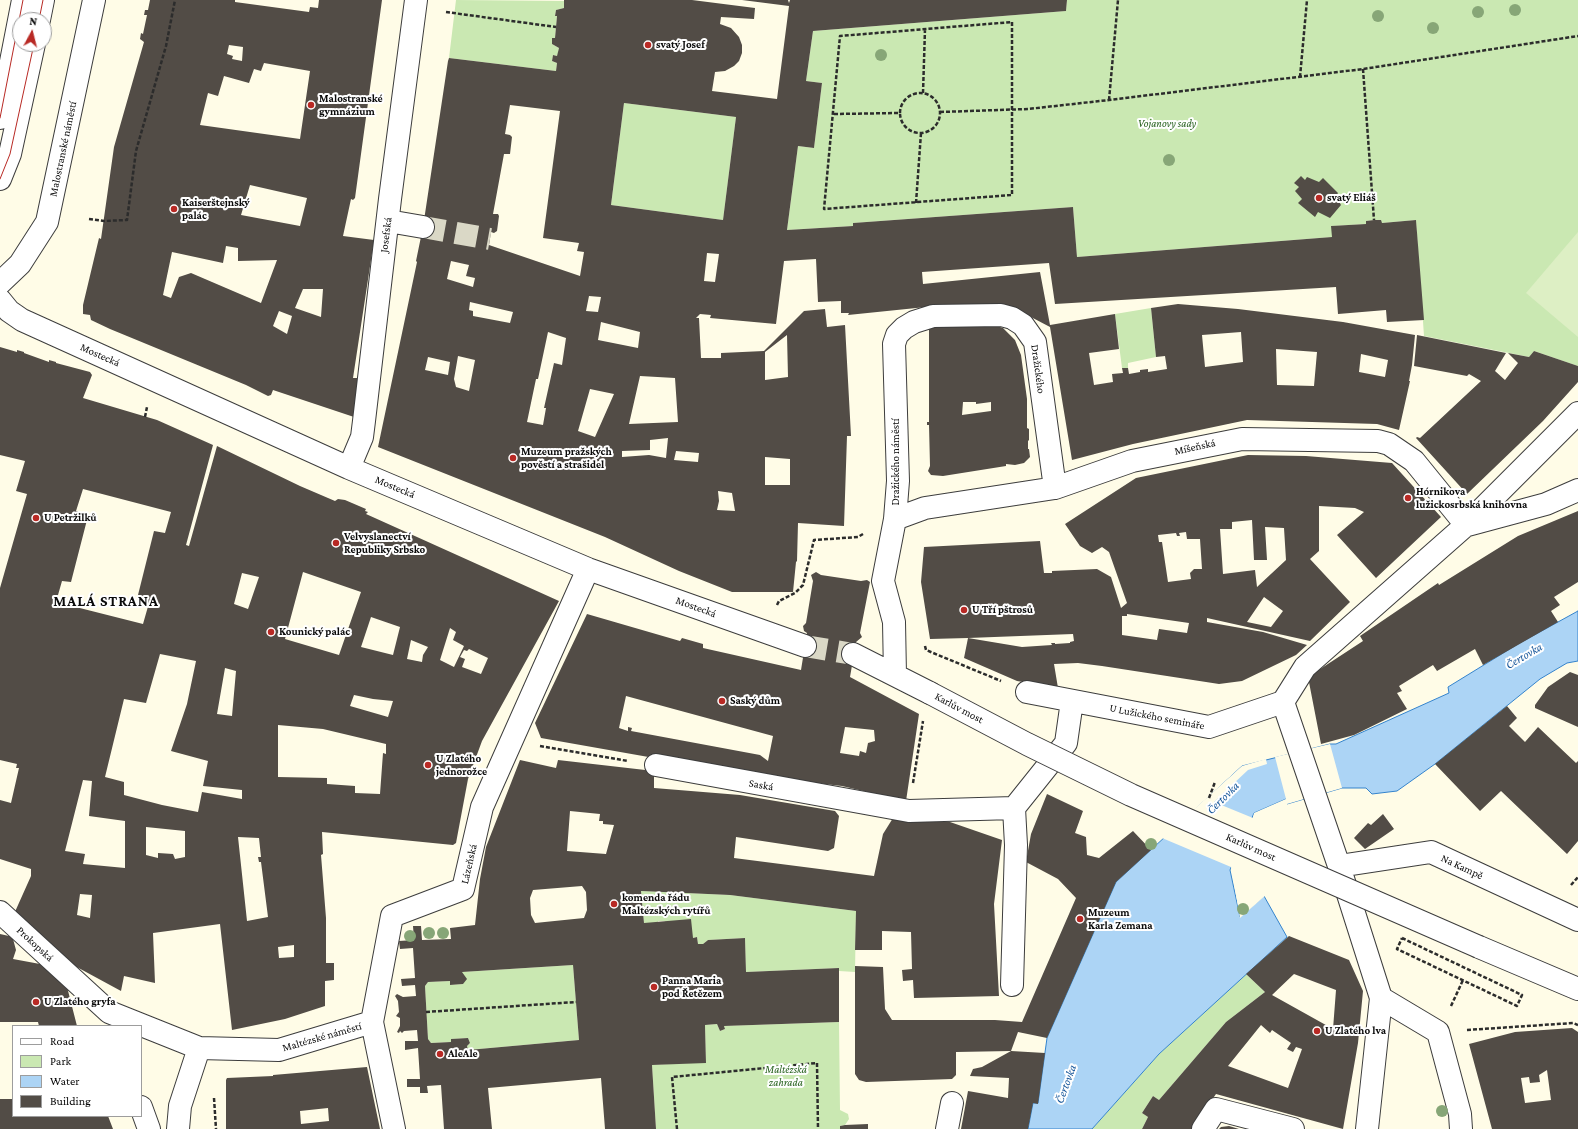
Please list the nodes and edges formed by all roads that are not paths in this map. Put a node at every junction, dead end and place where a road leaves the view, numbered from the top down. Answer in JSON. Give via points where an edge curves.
{"nodes":[{"id":1,"x":23,"y":0,"type":"edge"},
{"id":2,"x":43,"y":0,"type":"edge"},
{"id":3,"x":94,"y":0,"type":"edge"},
{"id":4,"x":416,"y":0,"type":"edge"},
{"id":5,"x":41,"y":12,"type":"edge"},
{"id":6,"x":32,"y":52,"type":"edge"},
{"id":7,"x":0,"y":118,"type":"edge"},
{"id":8,"x":0,"y":179,"type":"edge"},
{"id":9,"x":388,"y":221,"type":"junction"},
{"id":10,"x":423,"y":227,"type":"tunnel mouth"},
{"id":11,"x":0,"y":283,"type":"edge"},
{"id":12,"x":0,"y":300,"type":"edge"},
{"id":13,"x":894,"y":344,"type":"joint"},
{"id":14,"x":1578,"y":413,"type":"edge"},
{"id":15,"x":349,"y":468,"type":"junction"},
{"id":16,"x":1055,"y":488,"type":"junction"},
{"id":17,"x":1578,"y":490,"type":"edge"},
{"id":18,"x":895,"y":518,"type":"junction"},
{"id":19,"x":1466,"y":525,"type":"junction"},
{"id":20,"x":588,"y":568,"type":"junction"},
{"id":21,"x":805,"y":646,"type":"tunnel mouth"},
{"id":22,"x":853,"y":654,"type":"tunnel mouth"},
{"id":23,"x":895,"y":675,"type":"junction"},
{"id":24,"x":1027,"y":692,"type":"road end"},
{"id":25,"x":1072,"y":701,"type":"junction"},
{"id":26,"x":1283,"y":702,"type":"junction"},
{"id":27,"x":656,"y":766,"type":"road end"},
{"id":28,"x":1014,"y":808,"type":"junction"},
{"id":29,"x":1339,"y":866,"type":"junction"},
{"id":30,"x":0,"y":912,"type":"edge"},
{"id":31,"x":1578,"y":920,"type":"edge"},
{"id":32,"x":69,"y":975,"type":"joint"},
{"id":33,"x":1012,"y":985,"type":"dead end"},
{"id":34,"x":1578,"y":989,"type":"edge"},
{"id":35,"x":1381,"y":998,"type":"junction"},
{"id":36,"x":112,"y":1019,"type":"edge"},
{"id":37,"x":372,"y":1022,"type":"junction"},
{"id":38,"x":130,"y":1025,"type":"edge"},
{"id":39,"x":142,"y":1029,"type":"edge"},
{"id":40,"x":199,"y":1048,"type":"junction"},
{"id":41,"x":952,"y":1103,"type":"dead end"},
{"id":42,"x":142,"y":1110,"type":"edge"},
{"id":43,"x":149,"y":1129,"type":"edge"},
{"id":44,"x":178,"y":1129,"type":"edge"},
{"id":45,"x":394,"y":1129,"type":"edge"},
{"id":46,"x":947,"y":1129,"type":"edge"},
{"id":47,"x":1203,"y":1129,"type":"edge"},
{"id":48,"x":1292,"y":1129,"type":"edge"},
{"id":49,"x":1367,"y":1129,"type":"edge"},
{"id":50,"x":1461,"y":1129,"type":"edge"}],
"edges":[{"from":1,"to":7,"type":"street"},
{"from":2,"to":5,"type":"street"},
{"from":3,"to":11,"type":"street","name":"Malostranské náměstí","via":[[47,222],[20,264]]},
{"from":4,"to":9,"type":"street","name":"Josefská"},
{"from":6,"to":8,"type":"street","via":[[10,154]]},
{"from":9,"to":10,"type":"street"},
{"from":9,"to":15,"type":"street","name":"Josefská","via":[[362,437]]},
{"from":12,"to":15,"type":"street","name":"Mostecká","via":[[9,311],[22,320]]},
{"from":13,"to":16,"type":"street","name":"Dražického","via":[[897,335],[904,328],[933,316],[1001,315],[1023,325],[1035,342]]},
{"from":13,"to":18,"type":"street","name":"Dražického náměstí","via":[[898,481]]},
{"from":14,"to":19,"type":"street"},
{"from":15,"to":20,"type":"street","name":"Mostecká"},
{"from":16,"to":18,"type":"street","name":"Míšeňská","via":[[925,508]]},
{"from":16,"to":19,"type":"street","name":"Míšeňská","via":[[1132,461],[1234,440],[1378,441],[1398,449],[1414,461]]},
{"from":17,"to":19,"type":"street","via":[[1546,504]]},
{"from":18,"to":23,"type":"street","name":"Dražického náměstí","via":[[883,581],[894,622]]},
{"from":19,"to":26,"type":"street","via":[[1305,667]]},
{"from":20,"to":21,"type":"street","name":"Mostecká"},
{"from":20,"to":37,"type":"street","name":"Lázeňská","via":[[482,807],[463,889],[392,916]]},
{"from":22,"to":23,"type":"street"},
{"from":23,"to":34,"type":"street","name":"Karlův most","bridge":true,"via":[[1131,795]]},
{"from":24,"to":25,"type":"street","name":"U Lužického semináře"},
{"from":25,"to":26,"type":"street","name":"U Lužického semináře","via":[[1209,727]]},
{"from":25,"to":28,"type":"street","via":[[1066,742]]},
{"from":26,"to":29,"type":"street"},
{"from":27,"to":28,"type":"street","name":"Saská","via":[[909,811]]},
{"from":28,"to":33,"type":"street","via":[[1016,845]]},
{"from":29,"to":31,"type":"street","name":"Na Kampě","via":[[1431,852]]},
{"from":29,"to":35,"type":"street"},
{"from":30,"to":32,"type":"street","name":"Prokopská"},
{"from":32,"to":36,"type":"street","name":"Maltézské náměstí"},
{"from":35,"to":49,"type":"street"},
{"from":35,"to":50,"type":"street","via":[[1438,1032],[1460,1114]]},
{"from":36,"to":38,"type":"street","name":"Maltézské náměstí"},
{"from":37,"to":40,"type":"street","name":"Maltézské náměstí","via":[[279,1050]]},
{"from":37,"to":45,"type":"street","name":"Lázeňská"},
{"from":39,"to":40,"type":"street","name":"Maltézské náměstí"},
{"from":40,"to":44,"type":"street","via":[[180,1106]]},
{"from":41,"to":46,"type":"street"},
{"from":42,"to":43,"type":"street"},
{"from":47,"to":48,"type":"street","via":[[1216,1109]]}]}
